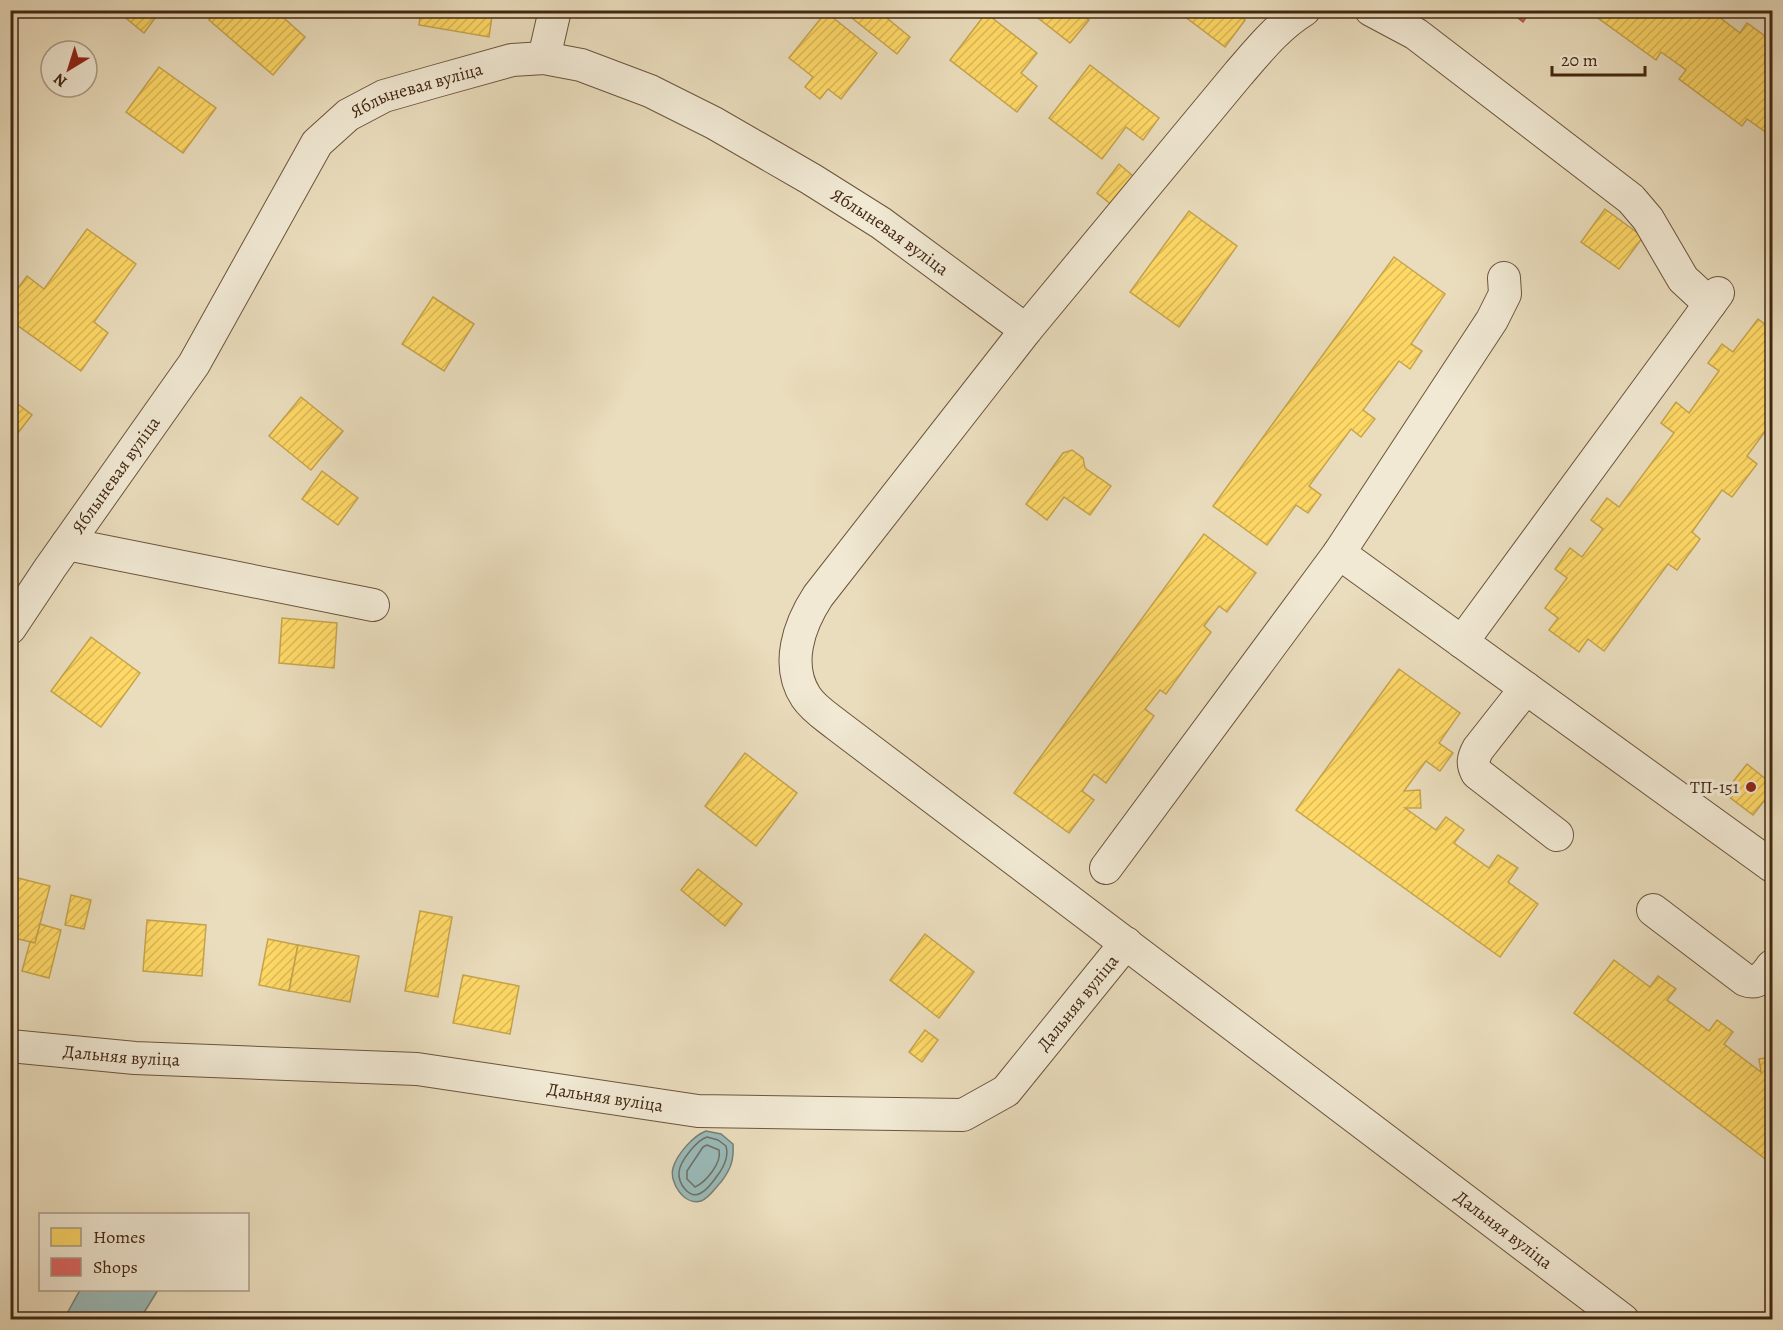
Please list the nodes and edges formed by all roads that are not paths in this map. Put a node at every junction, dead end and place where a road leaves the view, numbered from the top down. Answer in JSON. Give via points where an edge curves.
{"nodes":[{"id":1,"x":555,"y":10,"type":"edge"},
{"id":2,"x":1304,"y":10,"type":"edge"},
{"id":3,"x":1371,"y":10,"type":"edge"},
{"id":4,"x":544,"y":58,"type":"junction"},
{"id":5,"x":1504,"y":278,"type":"dead end"},
{"id":6,"x":1026,"y":330,"type":"junction"},
{"id":7,"x":67,"y":544,"type":"junction"},
{"id":8,"x":1339,"y":553,"type":"junction"},
{"id":9,"x":373,"y":605,"type":"dead end"},
{"id":10,"x":10,"y":628,"type":"edge"},
{"id":11,"x":1462,"y":642,"type":"junction"},
{"id":12,"x":1526,"y":688,"type":"junction"},
{"id":13,"x":1557,"y":835,"type":"dead end"},
{"id":14,"x":1773,"y":866,"type":"edge"},
{"id":15,"x":1106,"y":868,"type":"dead end"},
{"id":16,"x":1653,"y":910,"type":"dead end"},
{"id":17,"x":1126,"y":943,"type":"junction"},
{"id":18,"x":1773,"y":966,"type":"edge"},
{"id":19,"x":10,"y":1046,"type":"edge"},
{"id":20,"x":1623,"y":1320,"type":"edge"}],
"edges":[{"from":1,"to":4,"type":"street"},
{"from":2,"to":6,"type":"street","via":[[1254,56]]},
{"from":3,"to":11,"type":"street","via":[[1416,34],[1631,199],[1648,219],[1683,279],[1696,293],[1714,299]]},
{"from":4,"to":6,"type":"street","name":"Яблыневая вуліца","via":[[581,65],[650,91],[714,123],[881,223]]},
{"from":4,"to":7,"type":"street","name":"Яблыневая вуліца","via":[[512,60],[384,96],[348,114],[316,142],[194,364]]},
{"from":5,"to":8,"type":"street","via":[[1504,294],[1492,320]]},
{"from":6,"to":17,"type":"street","name":"Дальняя вуліца","via":[[808,611],[795,654],[797,677],[816,709]]},
{"from":7,"to":9,"type":"street"},
{"from":7,"to":10,"type":"street","name":"Яблыневая вуліца"},
{"from":8,"to":11,"type":"street"},
{"from":8,"to":15,"type":"street"},
{"from":11,"to":12,"type":"street"},
{"from":12,"to":13,"type":"street","via":[[1478,749],[1474,766]]},
{"from":12,"to":14,"type":"street"},
{"from":16,"to":18,"type":"street","via":[[1745,980],[1762,978]]},
{"from":17,"to":19,"type":"street","name":"Дальняя вуліца","via":[[1006,1091],[963,1115],[698,1111],[417,1069],[135,1058]]},
{"from":17,"to":20,"type":"street","name":"Дальняя вуліца"}]}
